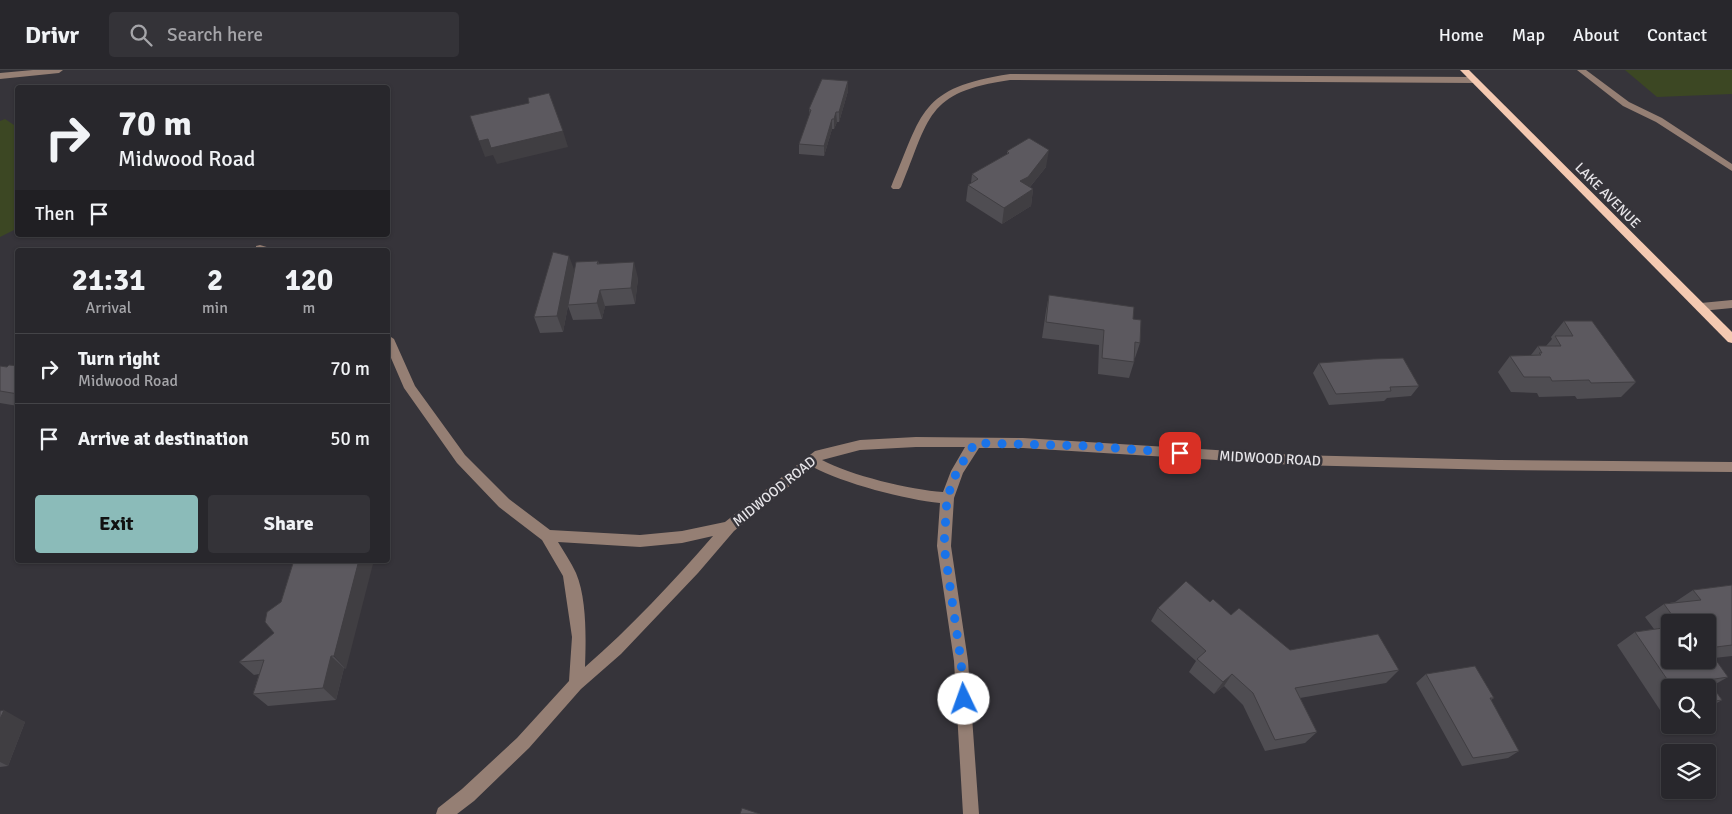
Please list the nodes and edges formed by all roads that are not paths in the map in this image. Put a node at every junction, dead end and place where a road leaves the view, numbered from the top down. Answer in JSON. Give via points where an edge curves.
{"nodes":[{"id":1,"x":60,"y":70,"type":"edge"},
{"id":2,"x":1464,"y":70,"type":"edge"},
{"id":3,"x":1581,"y":70,"type":"edge"},
{"id":4,"x":0,"y":76,"type":"edge"},
{"id":5,"x":1474,"y":80,"type":"junction"},
{"id":6,"x":1732,"y":168,"type":"edge"},
{"id":7,"x":896,"y":187,"type":"dead end"},
{"id":8,"x":1732,"y":304,"type":"edge"},
{"id":9,"x":1701,"y":307,"type":"junction"},
{"id":10,"x":1732,"y":339,"type":"edge"},
{"id":11,"x":390,"y":343,"type":"edge"},
{"id":12,"x":975,"y":443,"type":"junction"},
{"id":13,"x":812,"y":460,"type":"junction"},
{"id":14,"x":1732,"y":467,"type":"edge"},
{"id":15,"x":947,"y":498,"type":"junction"},
{"id":16,"x":729,"y":527,"type":"junction"},
{"id":17,"x":547,"y":536,"type":"junction"},
{"id":18,"x":576,"y":684,"type":"junction"},
{"id":19,"x":444,"y":814,"type":"edge"},
{"id":20,"x":970,"y":814,"type":"edge"}],
"edges":[{"from":1,"to":4,"type":"street"},
{"from":2,"to":5,"type":"main road","name":"LAKE AVENUE"},
{"from":3,"to":6,"type":"street","via":[[1626,104],[1659,120]]},
{"from":5,"to":7,"type":"street","via":[[1010,77],[984,80],[941,100],[928,113]]},
{"from":5,"to":9,"type":"main road","name":"LAKE AVENUE"},
{"from":8,"to":9,"type":"street"},
{"from":9,"to":10,"type":"main road","name":"LAKE AVENUE"},
{"from":11,"to":17,"type":"street","via":[[410,388],[461,459],[504,502]]},
{"from":12,"to":13,"type":"street","name":"MIDWOOD ROAD","via":[[860,445],[818,455]]},
{"from":12,"to":14,"type":"street","name":"MIDWOOD ROAD","via":[[1090,446],[1295,460]]},
{"from":12,"to":15,"type":"street","via":[[957,471]]},
{"from":13,"to":15,"type":"street","via":[[843,476],[911,494]]},
{"from":13,"to":16,"type":"street","name":"MIDWOOD ROAD"},
{"from":15,"to":20,"type":"street","via":[[944,546],[961,661]]},
{"from":16,"to":17,"type":"street","via":[[682,537],[640,541]]},
{"from":16,"to":18,"type":"street","name":"MIDWOOD ROAD","via":[[616,649]]},
{"from":17,"to":18,"type":"street","via":[[570,575],[576,599],[579,637]]},
{"from":18,"to":19,"type":"street","name":"MIDWOOD ROAD","via":[[522,743]]}]}
